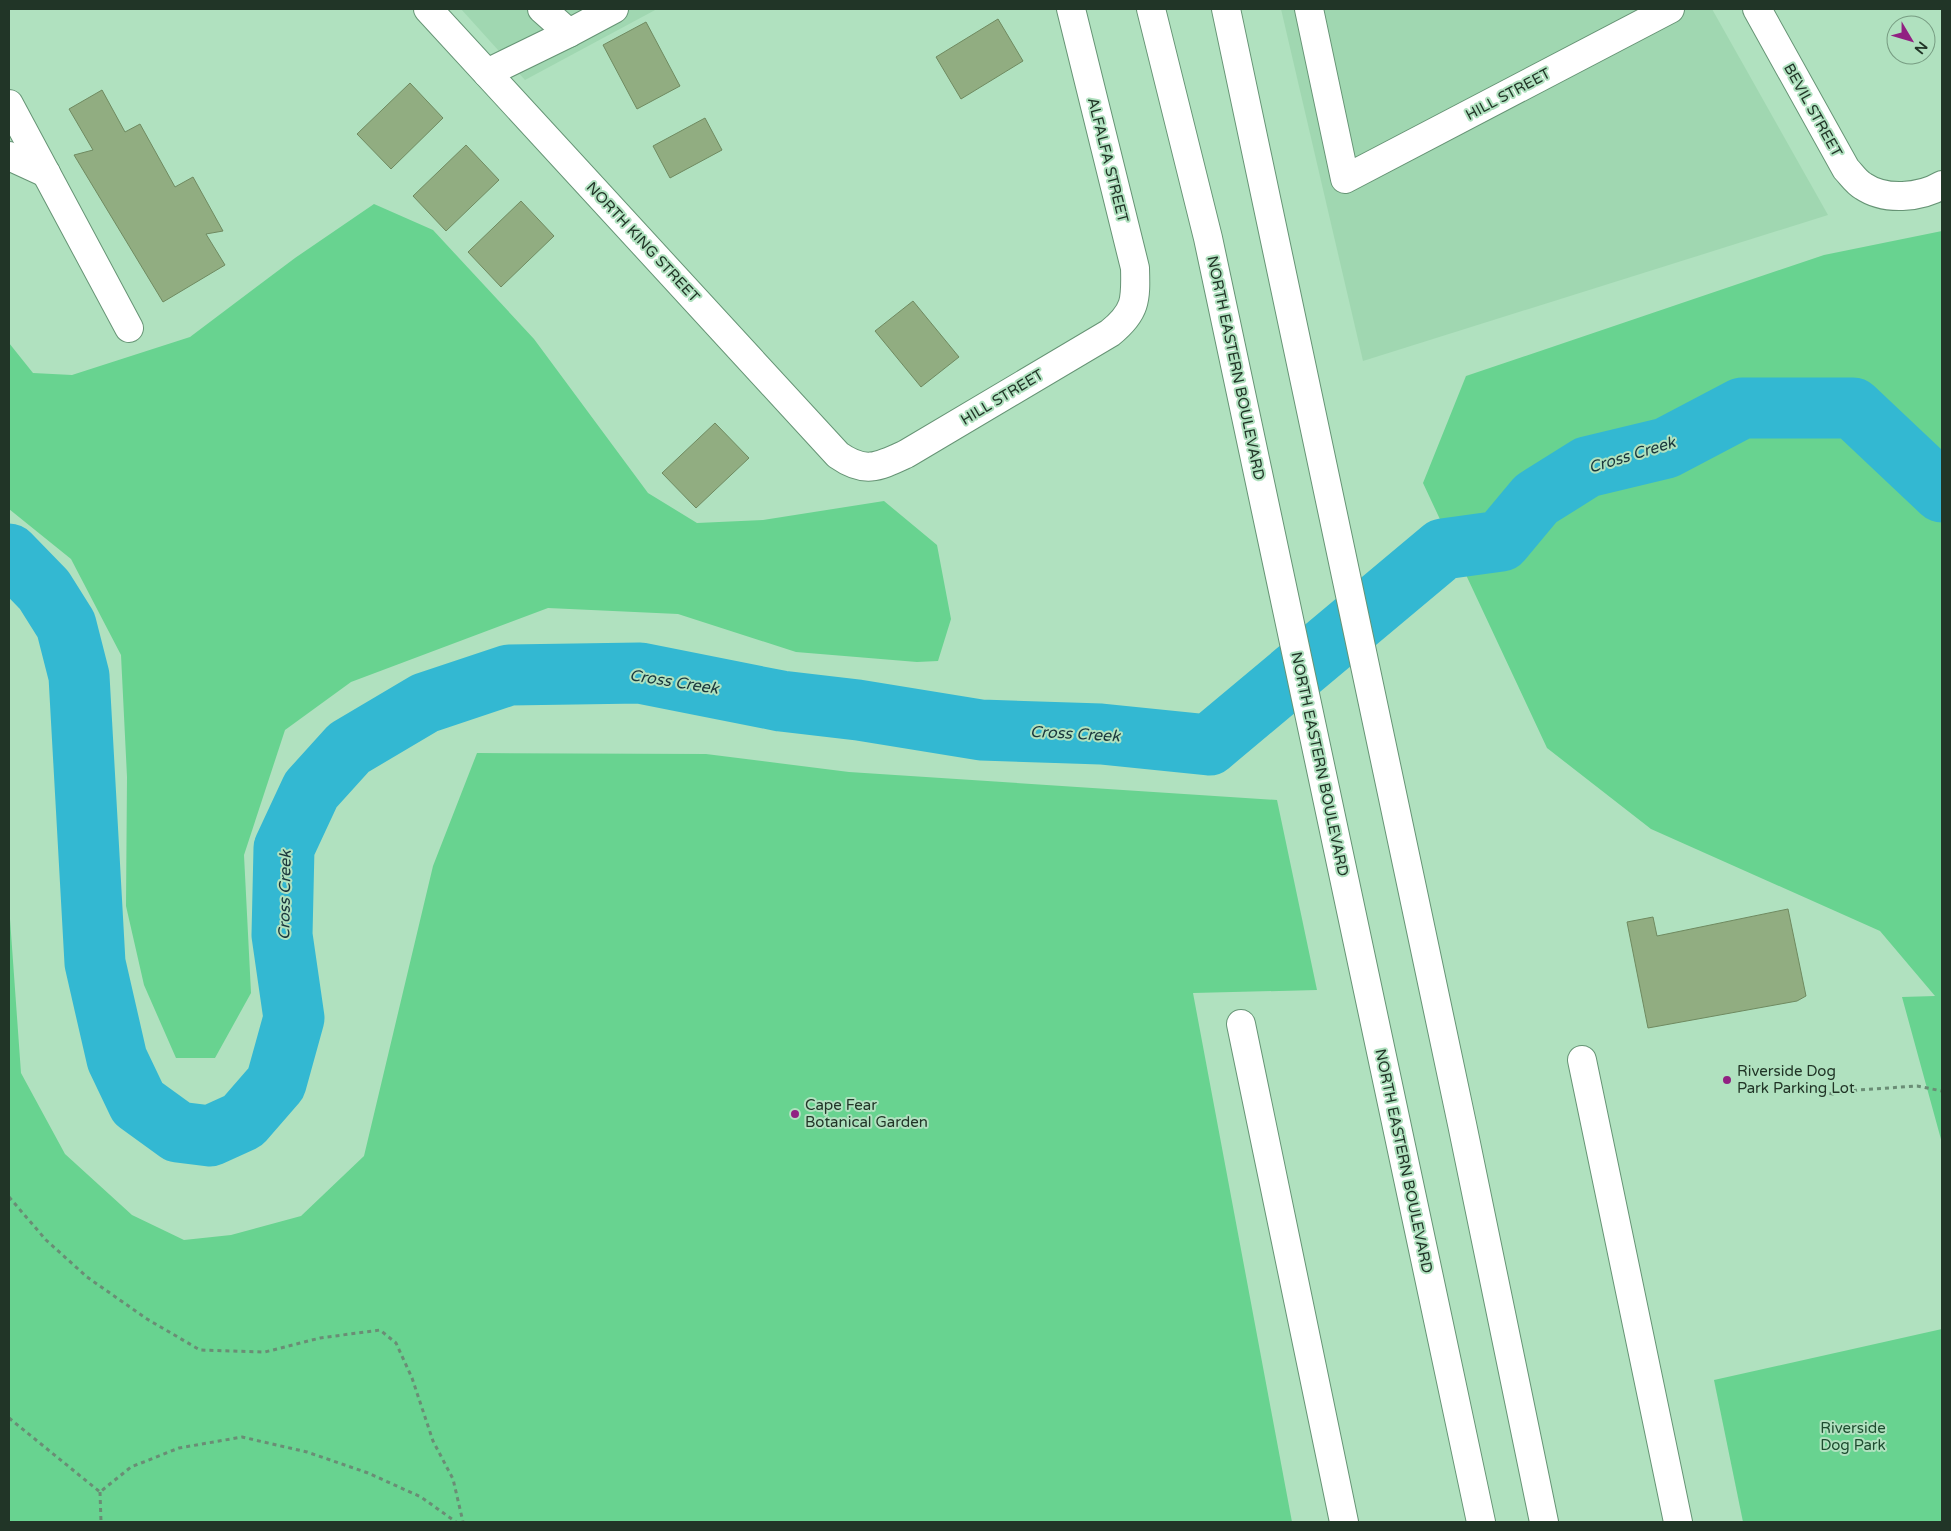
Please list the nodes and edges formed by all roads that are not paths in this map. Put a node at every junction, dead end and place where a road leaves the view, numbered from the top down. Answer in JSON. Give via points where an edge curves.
{"nodes":[{"id":1,"x":428,"y":9,"type":"edge"},
{"id":2,"x":542,"y":9,"type":"edge"},
{"id":3,"x":614,"y":9,"type":"edge"},
{"id":4,"x":1071,"y":9,"type":"edge"},
{"id":5,"x":1151,"y":9,"type":"edge"},
{"id":6,"x":1226,"y":9,"type":"edge"},
{"id":7,"x":1309,"y":9,"type":"edge"},
{"id":8,"x":1670,"y":9,"type":"edge"},
{"id":9,"x":1756,"y":9,"type":"edge"},
{"id":10,"x":569,"y":33,"type":"junction"},
{"id":11,"x":487,"y":73,"type":"junction"},
{"id":12,"x":9,"y":104,"type":"edge"},
{"id":13,"x":9,"y":156,"type":"edge"},
{"id":14,"x":46,"y":173,"type":"junction"},
{"id":15,"x":1942,"y":185,"type":"edge"},
{"id":16,"x":1131,"y":312,"type":"joint"},
{"id":17,"x":129,"y":328,"type":"dead end"},
{"id":18,"x":864,"y":468,"type":"joint"},
{"id":19,"x":1241,"y":1024,"type":"dead end"},
{"id":20,"x":1582,"y":1060,"type":"dead end"},
{"id":21,"x":1344,"y":1522,"type":"edge"},
{"id":22,"x":1481,"y":1522,"type":"edge"},
{"id":23,"x":1544,"y":1522,"type":"edge"},
{"id":24,"x":1678,"y":1522,"type":"edge"}],
"edges":[{"from":1,"to":11,"type":"main road","name":"NORTH KING STREET"},
{"from":2,"to":10,"type":"main road"},
{"from":3,"to":10,"type":"main road"},
{"from":4,"to":16,"type":"main road","name":"ALFALFA STREET","via":[[1135,268],[1136,293]]},
{"from":5,"to":22,"type":"main road","name":"NORTH EASTERN BOULEVARD","via":[[1208,238]]},
{"from":6,"to":23,"type":"main road"},
{"from":7,"to":8,"type":"main road","name":"HILL STREET","via":[[1345,179]]},
{"from":9,"to":15,"type":"main road","name":"BEVIL STREET","via":[[1846,169],[1863,186],[1886,194],[1911,196]]},
{"from":10,"to":11,"type":"main road"},
{"from":11,"to":18,"type":"main road","name":"NORTH KING STREET","via":[[838,455]]},
{"from":12,"to":14,"type":"main road"},
{"from":13,"to":14,"type":"main road"},
{"from":14,"to":17,"type":"main road"},
{"from":16,"to":18,"type":"main road","name":"HILL STREET","via":[[1110,333],[906,454],[884,464]]},
{"from":19,"to":21,"type":"main road"},
{"from":20,"to":24,"type":"main road"}]}
